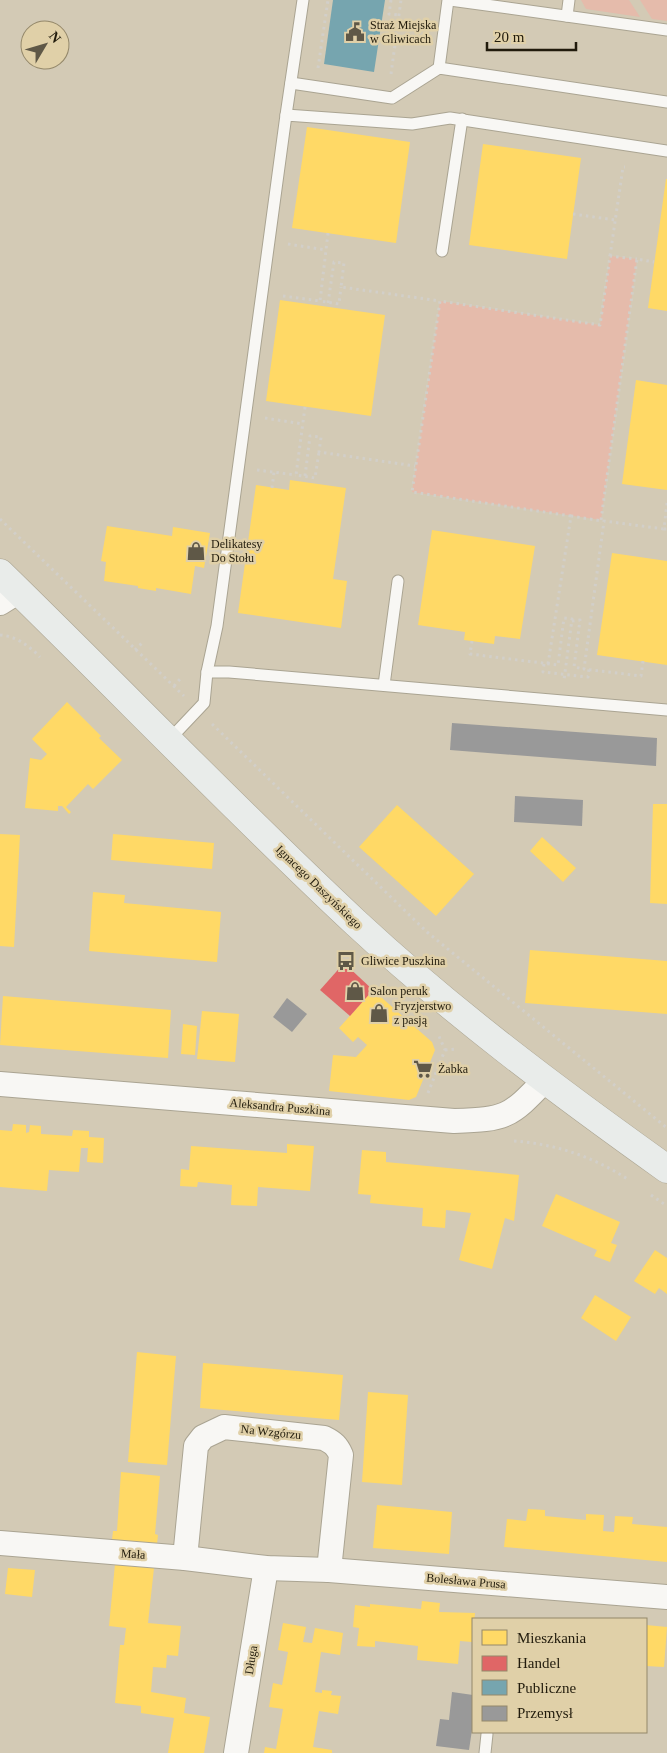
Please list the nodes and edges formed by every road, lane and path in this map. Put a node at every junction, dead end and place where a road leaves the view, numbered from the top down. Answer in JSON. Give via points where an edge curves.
{"nodes":[{"id":1,"x":303,"y":0,"type":"edge"},
{"id":2,"x":328,"y":0,"type":"edge"},
{"id":3,"x":391,"y":0,"type":"edge"},
{"id":4,"x":401,"y":0,"type":"edge"},
{"id":5,"x":449,"y":0,"type":"edge"},
{"id":6,"x":569,"y":0,"type":"edge"},
{"id":7,"x":399,"y":15,"type":"junction"},
{"id":8,"x":567,"y":16,"type":"junction"},
{"id":9,"x":667,"y":30,"type":"edge"},
{"id":10,"x":438,"y":68,"type":"junction"},
{"id":11,"x":318,"y":72,"type":"dead end"},
{"id":12,"x":390,"y":82,"type":"dead end"},
{"id":13,"x":291,"y":83,"type":"junction"},
{"id":14,"x":667,"y":102,"type":"edge"},
{"id":15,"x":286,"y":116,"type":"junction"},
{"id":16,"x":462,"y":120,"type":"junction"},
{"id":17,"x":667,"y":151,"type":"edge"},
{"id":18,"x":632,"y":168,"type":"dead end"},
{"id":19,"x":573,"y":214,"type":"dead end"},
{"id":20,"x":615,"y":220,"type":"junction"},
{"id":21,"x":328,"y":233,"type":"dead end"},
{"id":22,"x":284,"y":244,"type":"dead end"},
{"id":23,"x":326,"y":250,"type":"junction"},
{"id":24,"x":442,"y":251,"type":"dead end"},
{"id":25,"x":610,"y":256,"type":"junction"},
{"id":26,"x":637,"y":260,"type":"junction"},
{"id":27,"x":654,"y":262,"type":"dead end"},
{"id":28,"x":341,"y":287,"type":"junction"},
{"id":29,"x":277,"y":295,"type":"dead end"},
{"id":30,"x":440,"y":300,"type":"junction"},
{"id":31,"x":320,"y":301,"type":"junction"},
{"id":32,"x":328,"y":302,"type":"junction"},
{"id":33,"x":305,"y":407,"type":"dead end"},
{"id":34,"x":260,"y":418,"type":"dead end"},
{"id":35,"x":303,"y":424,"type":"junction"},
{"id":36,"x":318,"y":452,"type":"junction"},
{"id":37,"x":415,"y":466,"type":"junction"},
{"id":38,"x":254,"y":470,"type":"dead end"},
{"id":39,"x":274,"y":472,"type":"junction"},
{"id":40,"x":296,"y":475,"type":"junction"},
{"id":41,"x":305,"y":476,"type":"junction"},
{"id":42,"x":272,"y":488,"type":"dead end"},
{"id":43,"x":667,"y":503,"type":"edge"},
{"id":44,"x":570,"y":516,"type":"junction"},
{"id":45,"x":0,"y":519,"type":"edge"},
{"id":46,"x":602,"y":521,"type":"junction"},
{"id":47,"x":665,"y":529,"type":"edge"},
{"id":48,"x":398,"y":581,"type":"dead end"},
{"id":49,"x":6,"y":589,"type":"edge"},
{"id":50,"x":572,"y":619,"type":"junction"},
{"id":51,"x":104,"y":620,"type":"dead end"},
{"id":52,"x":472,"y":641,"type":"dead end"},
{"id":53,"x":143,"y":642,"type":"dead end"},
{"id":54,"x":135,"y":650,"type":"dead end"},
{"id":55,"x":642,"y":661,"type":"dead end"},
{"id":56,"x":546,"y":664,"type":"junction"},
{"id":57,"x":587,"y":669,"type":"junction"},
{"id":58,"x":207,"y":672,"type":"junction"},
{"id":59,"x":565,"y":675,"type":"junction"},
{"id":60,"x":180,"y":679,"type":"dead end"},
{"id":61,"x":564,"y":683,"type":"dead end"},
{"id":62,"x":384,"y":685,"type":"junction"},
{"id":63,"x":174,"y":686,"type":"dead end"},
{"id":64,"x":667,"y":710,"type":"edge"},
{"id":65,"x":169,"y":740,"type":"junction"},
{"id":66,"x":307,"y":818,"type":"dead end"},
{"id":67,"x":456,"y":1049,"type":"dead end"},
{"id":68,"x":445,"y":1050,"type":"dead end"},
{"id":69,"x":545,"y":1080,"type":"junction"},
{"id":70,"x":0,"y":1084,"type":"edge"},
{"id":71,"x":667,"y":1128,"type":"edge"},
{"id":72,"x":667,"y":1168,"type":"edge"},
{"id":73,"x":0,"y":1544,"type":"edge"},
{"id":74,"x":185,"y":1558,"type":"junction"},
{"id":75,"x":266,"y":1568,"type":"junction"},
{"id":76,"x":328,"y":1570,"type":"junction"},
{"id":77,"x":667,"y":1597,"type":"edge"},
{"id":78,"x":488,"y":1734,"type":"dead end"},
{"id":79,"x":236,"y":1753,"type":"edge"},
{"id":80,"x":485,"y":1753,"type":"edge"}],
"edges":[{"from":1,"to":13,"type":"lane"},
{"from":2,"to":11,"type":"path"},
{"from":3,"to":7,"type":"path","via":[[389,14]]},
{"from":4,"to":7,"type":"path"},
{"from":5,"to":8,"type":"lane"},
{"from":5,"to":10,"type":"lane"},
{"from":6,"to":8,"type":"lane"},
{"from":7,"to":12,"type":"path"},
{"from":8,"to":9,"type":"lane"},
{"from":10,"to":13,"type":"lane","via":[[392,98]]},
{"from":10,"to":14,"type":"lane"},
{"from":13,"to":15,"type":"lane"},
{"from":15,"to":16,"type":"lane","via":[[412,124],[450,118]]},
{"from":15,"to":58,"type":"lane","via":[[217,626]]},
{"from":16,"to":17,"type":"lane"},
{"from":16,"to":24,"type":"lane"},
{"from":18,"to":20,"type":"path","via":[[623,167]]},
{"from":19,"to":20,"type":"path"},
{"from":20,"to":25,"type":"path"},
{"from":21,"to":23,"type":"path"},
{"from":22,"to":23,"type":"path"},
{"from":23,"to":31,"type":"path"},
{"from":25,"to":26,"type":"path"},
{"from":25,"to":30,"type":"path","via":[[600,325]]},
{"from":26,"to":27,"type":"path"},
{"from":26,"to":46,"type":"path"},
{"from":28,"to":30,"type":"path"},
{"from":28,"to":32,"type":"path","via":[[339,304]]},
{"from":28,"to":32,"type":"path","via":[[344,263],[334,262]]},
{"from":29,"to":31,"type":"path"},
{"from":30,"to":37,"type":"path"},
{"from":31,"to":32,"type":"path"},
{"from":33,"to":35,"type":"path"},
{"from":34,"to":35,"type":"path"},
{"from":35,"to":40,"type":"path"},
{"from":36,"to":37,"type":"path"},
{"from":36,"to":41,"type":"path","via":[[315,478]]},
{"from":36,"to":41,"type":"path","via":[[321,437],[310,436]]},
{"from":37,"to":44,"type":"path","via":[[412,492]]},
{"from":38,"to":39,"type":"path"},
{"from":39,"to":40,"type":"path"},
{"from":39,"to":42,"type":"path"},
{"from":40,"to":41,"type":"path"},
{"from":43,"to":47,"type":"path"},
{"from":44,"to":46,"type":"path"},
{"from":44,"to":56,"type":"path"},
{"from":45,"to":51,"type":"path"},
{"from":46,"to":47,"type":"path"},
{"from":46,"to":57,"type":"path"},
{"from":48,"to":62,"type":"lane"},
{"from":49,"to":65,"type":"street","name":"Ignacego Daszyńskiego"},
{"from":50,"to":56,"type":"path","via":[[564,618],[558,665]]},
{"from":50,"to":57,"type":"path","via":[[580,620],[574,667]]},
{"from":50,"to":59,"type":"path"},
{"from":52,"to":56,"type":"path","via":[[470,654]]},
{"from":53,"to":54,"type":"path"},
{"from":55,"to":57,"type":"path","via":[[641,676]]},
{"from":56,"to":59,"type":"path","via":[[543,672]]},
{"from":57,"to":59,"type":"path","via":[[588,677]]},
{"from":58,"to":62,"type":"lane"},
{"from":58,"to":65,"type":"lane","via":[[204,703]]},
{"from":59,"to":61,"type":"path"},
{"from":60,"to":63,"type":"path"},
{"from":62,"to":64,"type":"lane"},
{"from":65,"to":69,"type":"street","name":"Ignacego Daszyńskiego","via":[[357,923],[476,1026]]},
{"from":66,"to":71,"type":"path","via":[[428,932]]},
{"from":67,"to":68,"type":"path"},
{"from":69,"to":70,"type":"street","name":"Aleksandra Puszkina","via":[[506,1116],[495,1120],[454,1121]]},
{"from":69,"to":72,"type":"street","name":"Ignacego Daszyńskiego"},
{"from":73,"to":74,"type":"street","name":"Mała"},
{"from":74,"to":75,"type":"street","name":"Mała"},
{"from":74,"to":76,"type":"street","name":"Na Wzgórzu","via":[[196,1446],[203,1437],[224,1427],[324,1438],[338,1448],[341,1456]]},
{"from":75,"to":76,"type":"street","name":"Bolesława Prusa"},
{"from":75,"to":79,"type":"street","name":"Długa"},
{"from":76,"to":77,"type":"street","name":"Bolesława Prusa"},
{"from":78,"to":80,"type":"lane"}]}
